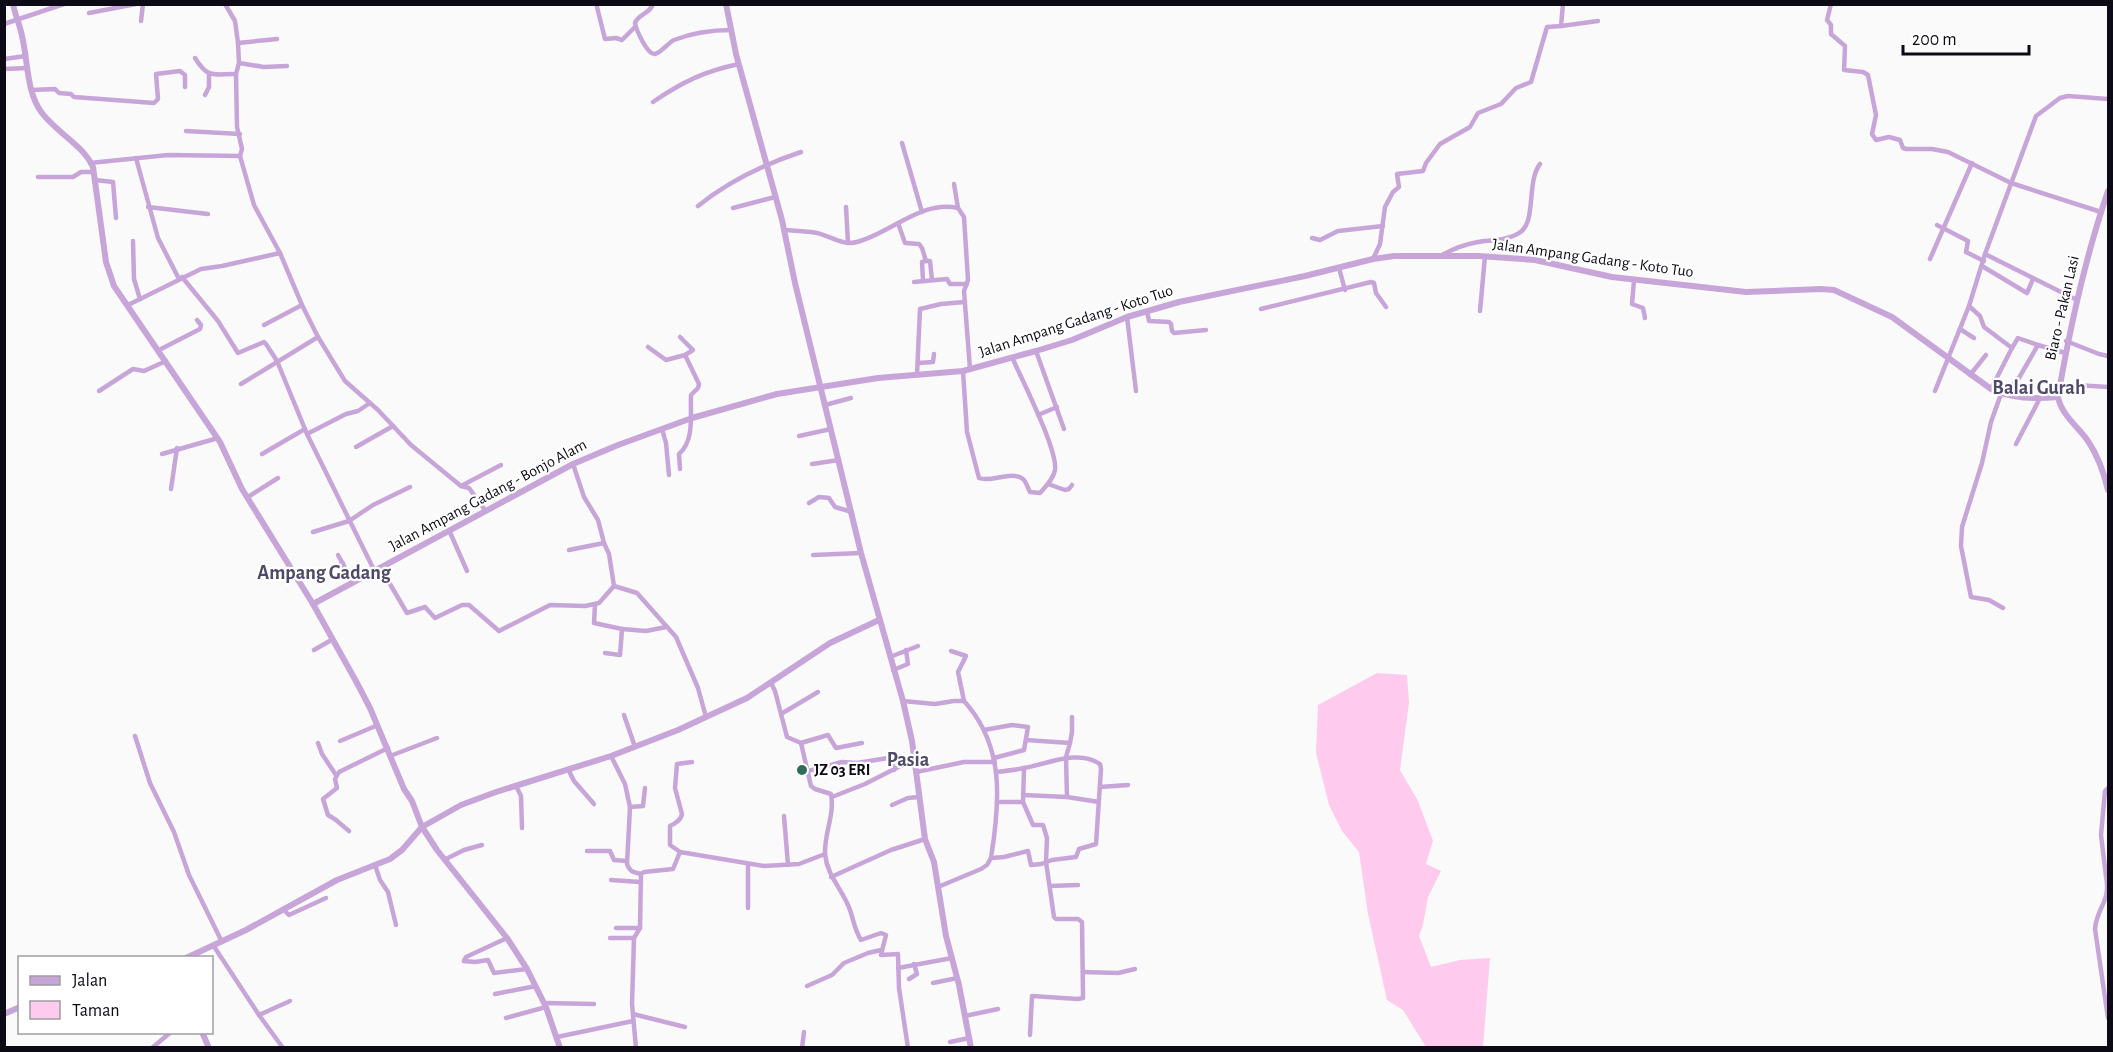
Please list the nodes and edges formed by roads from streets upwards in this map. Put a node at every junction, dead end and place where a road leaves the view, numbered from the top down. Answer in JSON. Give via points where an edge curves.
{"nodes":[{"id":1,"x":13,"y":4,"type":"edge"},
{"id":2,"x":64,"y":4,"type":"edge"},
{"id":3,"x":136,"y":4,"type":"edge"},
{"id":4,"x":143,"y":4,"type":"edge"},
{"id":5,"x":225,"y":4,"type":"edge"},
{"id":6,"x":653,"y":4,"type":"edge"},
{"id":7,"x":726,"y":4,"type":"edge"},
{"id":8,"x":1563,"y":4,"type":"edge"},
{"id":9,"x":1831,"y":4,"type":"edge"},
{"id":10,"x":113,"y":7,"type":"edge"},
{"id":11,"x":597,"y":7,"type":"dead end"},
{"id":12,"x":89,"y":13,"type":"dead end"},
{"id":13,"x":17,"y":21,"type":"junction"},
{"id":14,"x":141,"y":21,"type":"dead end"},
{"id":15,"x":1598,"y":21,"type":"dead end"},
{"id":16,"x":4,"y":24,"type":"edge"},
{"id":17,"x":1561,"y":26,"type":"junction"},
{"id":18,"x":635,"y":27,"type":"junction"},
{"id":19,"x":731,"y":30,"type":"junction"},
{"id":20,"x":277,"y":39,"type":"dead end"},
{"id":21,"x":238,"y":43,"type":"junction"},
{"id":22,"x":26,"y":56,"type":"junction"},
{"id":23,"x":195,"y":58,"type":"dead end"},
{"id":24,"x":4,"y":59,"type":"edge"},
{"id":25,"x":239,"y":63,"type":"junction"},
{"id":26,"x":739,"y":64,"type":"junction"},
{"id":27,"x":287,"y":66,"type":"dead end"},
{"id":28,"x":28,"y":68,"type":"junction"},
{"id":29,"x":4,"y":69,"type":"edge"},
{"id":30,"x":208,"y":74,"type":"junction"},
{"id":31,"x":236,"y":74,"type":"junction"},
{"id":32,"x":185,"y":87,"type":"dead end"},
{"id":33,"x":32,"y":90,"type":"junction"},
{"id":34,"x":205,"y":95,"type":"dead end"},
{"id":35,"x":2109,"y":99,"type":"edge"},
{"id":36,"x":653,"y":102,"type":"dead end"},
{"id":37,"x":186,"y":131,"type":"dead end"},
{"id":38,"x":240,"y":134,"type":"junction"},
{"id":39,"x":902,"y":143,"type":"dead end"},
{"id":40,"x":801,"y":152,"type":"dead end"},
{"id":41,"x":240,"y":156,"type":"junction"},
{"id":42,"x":136,"y":158,"type":"junction"},
{"id":43,"x":90,"y":163,"type":"junction"},
{"id":44,"x":1972,"y":163,"type":"junction"},
{"id":45,"x":766,"y":164,"type":"junction"},
{"id":46,"x":1540,"y":164,"type":"dead end"},
{"id":47,"x":93,"y":172,"type":"junction"},
{"id":48,"x":38,"y":177,"type":"dead end"},
{"id":49,"x":95,"y":180,"type":"junction"},
{"id":50,"x":2011,"y":183,"type":"junction"},
{"id":51,"x":954,"y":184,"type":"dead end"},
{"id":52,"x":2109,"y":191,"type":"edge"},
{"id":53,"x":775,"y":197,"type":"junction"},
{"id":54,"x":698,"y":206,"type":"dead end"},
{"id":55,"x":148,"y":207,"type":"junction"},
{"id":56,"x":846,"y":207,"type":"dead end"},
{"id":57,"x":733,"y":208,"type":"dead end"},
{"id":58,"x":958,"y":208,"type":"junction"},
{"id":59,"x":922,"y":212,"type":"junction"},
{"id":60,"x":2101,"y":212,"type":"junction"},
{"id":61,"x":208,"y":214,"type":"dead end"},
{"id":62,"x":116,"y":218,"type":"dead end"},
{"id":63,"x":898,"y":223,"type":"junction"},
{"id":64,"x":1937,"y":225,"type":"dead end"},
{"id":65,"x":1383,"y":226,"type":"junction"},
{"id":66,"x":1943,"y":228,"type":"junction"},
{"id":67,"x":784,"y":230,"type":"junction"},
{"id":68,"x":1312,"y":238,"type":"dead end"},
{"id":69,"x":133,"y":241,"type":"dead end"},
{"id":70,"x":848,"y":243,"type":"junction"},
{"id":71,"x":280,"y":253,"type":"junction"},
{"id":72,"x":1985,"y":254,"type":"junction"},
{"id":73,"x":1440,"y":256,"type":"junction"},
{"id":74,"x":1485,"y":256,"type":"junction"},
{"id":75,"x":1373,"y":259,"type":"junction"},
{"id":76,"x":1930,"y":259,"type":"dead end"},
{"id":77,"x":926,"y":261,"type":"junction"},
{"id":78,"x":1983,"y":264,"type":"junction"},
{"id":79,"x":1339,"y":268,"type":"junction"},
{"id":80,"x":181,"y":278,"type":"junction"},
{"id":81,"x":2033,"y":279,"type":"junction"},
{"id":82,"x":923,"y":280,"type":"junction"},
{"id":83,"x":932,"y":280,"type":"junction"},
{"id":84,"x":1634,"y":280,"type":"junction"},
{"id":85,"x":914,"y":282,"type":"dead end"},
{"id":86,"x":968,"y":284,"type":"junction"},
{"id":87,"x":1345,"y":290,"type":"junction"},
{"id":88,"x":140,"y":298,"type":"junction"},
{"id":89,"x":2077,"y":300,"type":"junction"},
{"id":90,"x":965,"y":302,"type":"junction"},
{"id":91,"x":128,"y":305,"type":"junction"},
{"id":92,"x":302,"y":305,"type":"junction"},
{"id":93,"x":1969,"y":306,"type":"junction"},
{"id":94,"x":1386,"y":307,"type":"dead end"},
{"id":95,"x":1261,"y":309,"type":"dead end"},
{"id":96,"x":1147,"y":311,"type":"junction"},
{"id":97,"x":1480,"y":311,"type":"dead end"},
{"id":98,"x":1127,"y":317,"type":"junction"},
{"id":99,"x":1645,"y":318,"type":"dead end"},
{"id":100,"x":197,"y":320,"type":"dead end"},
{"id":101,"x":264,"y":325,"type":"dead end"},
{"id":102,"x":1960,"y":329,"type":"junction"},
{"id":103,"x":1206,"y":330,"type":"dead end"},
{"id":104,"x":318,"y":337,"type":"junction"},
{"id":105,"x":680,"y":337,"type":"dead end"},
{"id":106,"x":1974,"y":338,"type":"dead end"},
{"id":107,"x":2066,"y":341,"type":"junction"},
{"id":108,"x":2038,"y":345,"type":"junction"},
{"id":109,"x":648,"y":347,"type":"dead end"},
{"id":110,"x":2012,"y":348,"type":"junction"},
{"id":111,"x":159,"y":350,"type":"junction"},
{"id":112,"x":1036,"y":351,"type":"junction"},
{"id":113,"x":2065,"y":353,"type":"junction"},
{"id":114,"x":934,"y":354,"type":"dead end"},
{"id":115,"x":1986,"y":355,"type":"dead end"},
{"id":116,"x":685,"y":356,"type":"junction"},
{"id":117,"x":2109,"y":356,"type":"edge"},
{"id":118,"x":1012,"y":357,"type":"junction"},
{"id":119,"x":1948,"y":358,"type":"junction"},
{"id":120,"x":166,"y":360,"type":"junction"},
{"id":121,"x":277,"y":361,"type":"junction"},
{"id":122,"x":918,"y":363,"type":"junction"},
{"id":123,"x":967,"y":370,"type":"junction"},
{"id":124,"x":917,"y":375,"type":"junction"},
{"id":125,"x":1970,"y":375,"type":"junction"},
{"id":126,"x":241,"y":384,"type":"dead end"},
{"id":127,"x":2060,"y":384,"type":"junction"},
{"id":128,"x":820,"y":386,"type":"junction"},
{"id":129,"x":2109,"y":387,"type":"edge"},
{"id":130,"x":1991,"y":389,"type":"junction"},
{"id":131,"x":99,"y":391,"type":"dead end"},
{"id":132,"x":1136,"y":391,"type":"dead end"},
{"id":133,"x":1935,"y":391,"type":"dead end"},
{"id":134,"x":2003,"y":394,"type":"junction"},
{"id":135,"x":2058,"y":397,"type":"junction"},
{"id":136,"x":851,"y":398,"type":"dead end"},
{"id":137,"x":2039,"y":400,"type":"junction"},
{"id":138,"x":370,"y":403,"type":"junction"},
{"id":139,"x":825,"y":405,"type":"junction"},
{"id":140,"x":1057,"y":407,"type":"junction"},
{"id":141,"x":1038,"y":415,"type":"junction"},
{"id":142,"x":692,"y":418,"type":"junction"},
{"id":143,"x":393,"y":426,"type":"junction"},
{"id":144,"x":662,"y":429,"type":"junction"},
{"id":145,"x":831,"y":429,"type":"junction"},
{"id":146,"x":1064,"y":429,"type":"dead end"},
{"id":147,"x":306,"y":431,"type":"junction"},
{"id":148,"x":799,"y":436,"type":"dead end"},
{"id":149,"x":218,"y":438,"type":"junction"},
{"id":150,"x":2016,"y":444,"type":"dead end"},
{"id":151,"x":356,"y":447,"type":"dead end"},
{"id":152,"x":177,"y":448,"type":"junction"},
{"id":153,"x":162,"y":454,"type":"dead end"},
{"id":154,"x":262,"y":454,"type":"dead end"},
{"id":155,"x":839,"y":460,"type":"junction"},
{"id":156,"x":573,"y":464,"type":"junction"},
{"id":157,"x":813,"y":464,"type":"dead end"},
{"id":158,"x":501,"y":465,"type":"dead end"},
{"id":159,"x":680,"y":469,"type":"dead end"},
{"id":160,"x":669,"y":475,"type":"dead end"},
{"id":161,"x":278,"y":478,"type":"dead end"},
{"id":162,"x":1048,"y":484,"type":"junction"},
{"id":163,"x":1072,"y":484,"type":"dead end"},
{"id":164,"x":461,"y":486,"type":"junction"},
{"id":165,"x":410,"y":487,"type":"dead end"},
{"id":166,"x":171,"y":489,"type":"dead end"},
{"id":167,"x":2109,"y":490,"type":"edge"},
{"id":168,"x":248,"y":496,"type":"junction"},
{"id":169,"x":809,"y":503,"type":"dead end"},
{"id":170,"x":485,"y":510,"type":"junction"},
{"id":171,"x":852,"y":512,"type":"junction"},
{"id":172,"x":349,"y":521,"type":"junction"},
{"id":173,"x":449,"y":530,"type":"junction"},
{"id":174,"x":313,"y":532,"type":"dead end"},
{"id":175,"x":604,"y":543,"type":"junction"},
{"id":176,"x":569,"y":550,"type":"dead end"},
{"id":177,"x":861,"y":553,"type":"junction"},
{"id":178,"x":338,"y":555,"type":"dead end"},
{"id":179,"x":813,"y":555,"type":"dead end"},
{"id":180,"x":343,"y":563,"type":"junction"},
{"id":181,"x":331,"y":569,"type":"dead end"},
{"id":182,"x":377,"y":569,"type":"junction"},
{"id":183,"x":467,"y":571,"type":"dead end"},
{"id":184,"x":352,"y":582,"type":"junction"},
{"id":185,"x":614,"y":586,"type":"junction"},
{"id":186,"x":313,"y":604,"type":"junction"},
{"id":187,"x":595,"y":604,"type":"junction"},
{"id":188,"x":2003,"y":608,"type":"dead end"},
{"id":189,"x":879,"y":620,"type":"junction"},
{"id":190,"x":666,"y":627,"type":"junction"},
{"id":191,"x":622,"y":629,"type":"junction"},
{"id":192,"x":333,"y":639,"type":"junction"},
{"id":193,"x":918,"y":646,"type":"dead end"},
{"id":194,"x":314,"y":650,"type":"dead end"},
{"id":195,"x":906,"y":650,"type":"junction"},
{"id":196,"x":951,"y":651,"type":"dead end"},
{"id":197,"x":605,"y":653,"type":"dead end"},
{"id":198,"x":890,"y":657,"type":"junction"},
{"id":199,"x":893,"y":670,"type":"junction"},
{"id":200,"x":771,"y":683,"type":"junction"},
{"id":201,"x":818,"y":692,"type":"dead end"},
{"id":202,"x":903,"y":701,"type":"junction"},
{"id":203,"x":964,"y":701,"type":"junction"},
{"id":204,"x":781,"y":714,"type":"junction"},
{"id":205,"x":624,"y":715,"type":"dead end"},
{"id":206,"x":705,"y":717,"type":"junction"},
{"id":207,"x":1072,"y":717,"type":"dead end"},
{"id":208,"x":378,"y":725,"type":"junction"},
{"id":209,"x":984,"y":730,"type":"junction"},
{"id":210,"x":135,"y":736,"type":"dead end"},
{"id":211,"x":437,"y":738,"type":"dead end"},
{"id":212,"x":1026,"y":740,"type":"junction"},
{"id":213,"x":340,"y":741,"type":"dead end"},
{"id":214,"x":318,"y":743,"type":"dead end"},
{"id":215,"x":801,"y":743,"type":"junction"},
{"id":216,"x":862,"y":743,"type":"dead end"},
{"id":217,"x":1070,"y":743,"type":"junction"},
{"id":218,"x":635,"y":747,"type":"junction"},
{"id":219,"x":388,"y":748,"type":"junction"},
{"id":220,"x":390,"y":756,"type":"junction"},
{"id":221,"x":611,"y":756,"type":"junction"},
{"id":222,"x":1066,"y":758,"type":"junction"},
{"id":223,"x":914,"y":759,"type":"junction"},
{"id":224,"x":994,"y":760,"type":"junction"},
{"id":225,"x":692,"y":762,"type":"dead end"},
{"id":226,"x":1024,"y":768,"type":"junction"},
{"id":227,"x":568,"y":769,"type":"junction"},
{"id":228,"x":894,"y":770,"type":"junction"},
{"id":229,"x":808,"y":771,"type":"junction"},
{"id":230,"x":916,"y":772,"type":"junction"},
{"id":231,"x":996,"y":772,"type":"junction"},
{"id":232,"x":336,"y":775,"type":"junction"},
{"id":233,"x":1128,"y":784,"type":"dead end"},
{"id":234,"x":516,"y":786,"type":"junction"},
{"id":235,"x":1100,"y":787,"type":"junction"},
{"id":236,"x":645,"y":788,"type":"dead end"},
{"id":237,"x":2109,"y":788,"type":"edge"},
{"id":238,"x":1023,"y":795,"type":"junction"},
{"id":239,"x":832,"y":797,"type":"junction"},
{"id":240,"x":919,"y":797,"type":"junction"},
{"id":241,"x":1067,"y":797,"type":"junction"},
{"id":242,"x":998,"y":802,"type":"junction"},
{"id":243,"x":1023,"y":802,"type":"junction"},
{"id":244,"x":1099,"y":802,"type":"junction"},
{"id":245,"x":594,"y":804,"type":"dead end"},
{"id":246,"x":892,"y":805,"type":"dead end"},
{"id":247,"x":630,"y":807,"type":"junction"},
{"id":248,"x":784,"y":816,"type":"dead end"},
{"id":249,"x":422,"y":827,"type":"junction"},
{"id":250,"x":522,"y":828,"type":"dead end"},
{"id":251,"x":349,"y":831,"type":"dead end"},
{"id":252,"x":925,"y":839,"type":"junction"},
{"id":253,"x":482,"y":845,"type":"dead end"},
{"id":254,"x":587,"y":851,"type":"dead end"},
{"id":255,"x":680,"y":852,"type":"junction"},
{"id":256,"x":825,"y":854,"type":"junction"},
{"id":257,"x":992,"y":858,"type":"junction"},
{"id":258,"x":444,"y":860,"type":"junction"},
{"id":259,"x":627,"y":861,"type":"junction"},
{"id":260,"x":1046,"y":862,"type":"junction"},
{"id":261,"x":748,"y":864,"type":"junction"},
{"id":262,"x":375,"y":865,"type":"junction"},
{"id":263,"x":788,"y":865,"type":"junction"},
{"id":264,"x":641,"y":874,"type":"junction"},
{"id":265,"x":2107,"y":876,"type":"edge"},
{"id":266,"x":831,"y":877,"type":"junction"},
{"id":267,"x":611,"y":880,"type":"dead end"},
{"id":268,"x":640,"y":882,"type":"junction"},
{"id":269,"x":1078,"y":885,"type":"dead end"},
{"id":270,"x":1050,"y":886,"type":"junction"},
{"id":271,"x":938,"y":887,"type":"junction"},
{"id":272,"x":326,"y":898,"type":"dead end"},
{"id":273,"x":748,"y":908,"type":"dead end"},
{"id":274,"x":283,"y":909,"type":"junction"},
{"id":275,"x":396,"y":924,"type":"dead end"},
{"id":276,"x":616,"y":928,"type":"dead end"},
{"id":277,"x":640,"y":928,"type":"junction"},
{"id":278,"x":507,"y":938,"type":"junction"},
{"id":279,"x":610,"y":938,"type":"dead end"},
{"id":280,"x":634,"y":938,"type":"junction"},
{"id":281,"x":222,"y":942,"type":"junction"},
{"id":282,"x":213,"y":945,"type":"junction"},
{"id":283,"x":881,"y":950,"type":"junction"},
{"id":284,"x":188,"y":956,"type":"edge"},
{"id":285,"x":952,"y":958,"type":"junction"},
{"id":286,"x":914,"y":964,"type":"junction"},
{"id":287,"x":898,"y":968,"type":"junction"},
{"id":288,"x":527,"y":969,"type":"junction"},
{"id":289,"x":1135,"y":969,"type":"dead end"},
{"id":290,"x":1083,"y":972,"type":"junction"},
{"id":291,"x":957,"y":978,"type":"junction"},
{"id":292,"x":909,"y":980,"type":"dead end"},
{"id":293,"x":933,"y":983,"type":"dead end"},
{"id":294,"x":536,"y":986,"type":"junction"},
{"id":295,"x":807,"y":986,"type":"dead end"},
{"id":296,"x":495,"y":994,"type":"dead end"},
{"id":297,"x":290,"y":1000,"type":"dead end"},
{"id":298,"x":594,"y":1004,"type":"dead end"},
{"id":299,"x":545,"y":1005,"type":"junction"},
{"id":300,"x":18,"y":1008,"type":"edge"},
{"id":301,"x":998,"y":1009,"type":"dead end"},
{"id":302,"x":4,"y":1014,"type":"edge"},
{"id":303,"x":633,"y":1014,"type":"junction"},
{"id":304,"x":2108,"y":1014,"type":"edge"},
{"id":305,"x":259,"y":1015,"type":"junction"},
{"id":306,"x":965,"y":1017,"type":"junction"},
{"id":307,"x":506,"y":1018,"type":"dead end"},
{"id":308,"x":633,"y":1021,"type":"junction"},
{"id":309,"x":685,"y":1027,"type":"dead end"},
{"id":310,"x":804,"y":1032,"type":"dead end"},
{"id":311,"x":168,"y":1034,"type":"edge"},
{"id":312,"x":1030,"y":1035,"type":"dead end"},
{"id":313,"x":557,"y":1036,"type":"junction"},
{"id":314,"x":969,"y":1038,"type":"junction"},
{"id":315,"x":950,"y":1042,"type":"dead end"},
{"id":316,"x":152,"y":1047,"type":"edge"},
{"id":317,"x":283,"y":1047,"type":"edge"},
{"id":318,"x":560,"y":1047,"type":"edge"},
{"id":319,"x":636,"y":1047,"type":"edge"},
{"id":320,"x":802,"y":1047,"type":"edge"},
{"id":321,"x":908,"y":1047,"type":"edge"},
{"id":322,"x":971,"y":1047,"type":"edge"}],
"edges":[{"from":1,"to":13,"type":"street"},
{"from":2,"to":13,"type":"street"},
{"from":3,"to":10,"type":"street"},
{"from":4,"to":14,"type":"street"},
{"from":5,"to":21,"type":"street","via":[[235,21]]},
{"from":6,"to":18,"type":"street","via":[[636,20]]},
{"from":7,"to":19,"type":"street"},
{"from":8,"to":17,"type":"street"},
{"from":9,"to":44,"type":"street","via":[[1827,20],[1831,34],[1845,46],[1844,70],[1868,75],[1876,115],[1874,138],[1900,140],[1905,149],[1939,149]]},
{"from":10,"to":12,"type":"street"},
{"from":11,"to":18,"type":"street","via":[[605,39],[622,40]]},
{"from":13,"to":16,"type":"street"},
{"from":13,"to":22,"type":"street"},
{"from":15,"to":17,"type":"street"},
{"from":17,"to":65,"type":"street","via":[[1547,27],[1531,82],[1516,88],[1501,104],[1478,113],[1470,127],[1440,144],[1423,171],[1397,174],[1399,187],[1386,204]]},
{"from":18,"to":19,"type":"street","via":[[648,50],[656,54],[673,41],[714,30]]},
{"from":19,"to":26,"type":"street"},
{"from":20,"to":21,"type":"street"},
{"from":21,"to":25,"type":"street"},
{"from":22,"to":24,"type":"street"},
{"from":22,"to":28,"type":"street"},
{"from":23,"to":30,"type":"street"},
{"from":25,"to":27,"type":"street"},
{"from":25,"to":31,"type":"street"},
{"from":26,"to":36,"type":"street","via":[[711,70]]},
{"from":26,"to":45,"type":"street"},
{"from":28,"to":29,"type":"street"},
{"from":28,"to":33,"type":"street"},
{"from":30,"to":31,"type":"street"},
{"from":30,"to":34,"type":"street"},
{"from":31,"to":38,"type":"street"},
{"from":32,"to":33,"type":"street","via":[[185,75],[180,71],[156,74],[158,99],[154,104],[74,97],[55,89]]},
{"from":33,"to":43,"type":"street","via":[[42,113]]},
{"from":35,"to":50,"type":"street","via":[[2068,96],[2039,112]]},
{"from":37,"to":38,"type":"street"},
{"from":38,"to":41,"type":"street"},
{"from":39,"to":59,"type":"street"},
{"from":40,"to":45,"type":"street"},
{"from":41,"to":42,"type":"street"},
{"from":41,"to":71,"type":"street","via":[[254,205]]},
{"from":42,"to":43,"type":"street"},
{"from":42,"to":55,"type":"street"},
{"from":43,"to":47,"type":"street"},
{"from":44,"to":50,"type":"street"},
{"from":44,"to":66,"type":"street"},
{"from":45,"to":53,"type":"street"},
{"from":45,"to":54,"type":"street"},
{"from":46,"to":73,"type":"street","via":[[1532,181],[1528,219],[1522,232],[1469,244]]},
{"from":47,"to":48,"type":"street","via":[[73,177]]},
{"from":47,"to":49,"type":"street"},
{"from":49,"to":62,"type":"street","via":[[112,182]]},
{"from":49,"to":91,"type":"street","via":[[108,269],[114,286]]},
{"from":50,"to":60,"type":"street"},
{"from":50,"to":72,"type":"street"},
{"from":51,"to":58,"type":"street"},
{"from":52,"to":60,"type":"street","name":"Biaro - Pakan Lasi"},
{"from":53,"to":57,"type":"street"},
{"from":53,"to":67,"type":"street"},
{"from":55,"to":61,"type":"street"},
{"from":55,"to":80,"type":"street","via":[[158,238]]},
{"from":56,"to":70,"type":"street"},
{"from":58,"to":59,"type":"street","via":[[941,206]]},
{"from":58,"to":86,"type":"street","via":[[964,217]]},
{"from":59,"to":63,"type":"street"},
{"from":60,"to":89,"type":"street","name":"Biaro - Pakan Lasi"},
{"from":63,"to":70,"type":"street"},
{"from":63,"to":77,"type":"street","via":[[905,243],[920,245]]},
{"from":64,"to":66,"type":"street"},
{"from":65,"to":68,"type":"street","via":[[1338,231],[1320,240]]},
{"from":65,"to":75,"type":"street"},
{"from":66,"to":76,"type":"street"},
{"from":66,"to":78,"type":"street","via":[[1968,241],[1966,252]]},
{"from":67,"to":70,"type":"street","via":[[818,233]]},
{"from":67,"to":128,"type":"street"},
{"from":69,"to":88,"type":"street","via":[[134,279]]},
{"from":71,"to":80,"type":"street","via":[[201,269]]},
{"from":71,"to":92,"type":"street"},
{"from":72,"to":78,"type":"street"},
{"from":72,"to":81,"type":"street"},
{"from":73,"to":74,"type":"street","name":"Jalan Ampang Gadang - Koto Tuo"},
{"from":73,"to":75,"type":"street","name":"Jalan Ampang Gadang - Koto Tuo"},
{"from":74,"to":84,"type":"street","name":"Jalan Ampang Gadang - Koto Tuo","via":[[1535,260]]},
{"from":74,"to":97,"type":"street"},
{"from":75,"to":79,"type":"street","name":"Jalan Ampang Gadang - Koto Tuo"},
{"from":77,"to":82,"type":"street","via":[[922,262]]},
{"from":77,"to":83,"type":"street","via":[[930,261]]},
{"from":78,"to":81,"type":"street","via":[[2027,293]]},
{"from":78,"to":93,"type":"street"},
{"from":79,"to":87,"type":"street"},
{"from":79,"to":96,"type":"street","name":"Jalan Ampang Gadang - Koto Tuo"},
{"from":80,"to":88,"type":"street"},
{"from":80,"to":121,"type":"street","via":[[218,321],[238,353],[264,342]]},
{"from":81,"to":89,"type":"street"},
{"from":82,"to":83,"type":"street"},
{"from":82,"to":85,"type":"street"},
{"from":83,"to":86,"type":"street"},
{"from":84,"to":99,"type":"street","via":[[1632,304],[1643,308]]},
{"from":84,"to":119,"type":"street","name":"Jalan Ampang Gadang - Koto Tuo","via":[[1746,292],[1834,290],[1884,313]]},
{"from":86,"to":90,"type":"street"},
{"from":87,"to":94,"type":"street","via":[[1373,282]]},
{"from":87,"to":95,"type":"street"},
{"from":88,"to":91,"type":"street"},
{"from":89,"to":107,"type":"street","name":"Biaro - Pakan Lasi"},
{"from":90,"to":122,"type":"street","via":[[920,309]]},
{"from":90,"to":123,"type":"street"},
{"from":91,"to":111,"type":"street"},
{"from":92,"to":101,"type":"street"},
{"from":92,"to":104,"type":"street"},
{"from":93,"to":102,"type":"street"},
{"from":93,"to":110,"type":"street","via":[[1980,316],[1984,327]]},
{"from":96,"to":98,"type":"street","name":"Jalan Ampang Gadang - Koto Tuo"},
{"from":96,"to":103,"type":"street","via":[[1149,321],[1169,322],[1174,333]]},
{"from":98,"to":112,"type":"street","name":"Jalan Ampang Gadang - Koto Tuo"},
{"from":98,"to":132,"type":"street"},
{"from":100,"to":111,"type":"street","via":[[200,329]]},
{"from":102,"to":106,"type":"street"},
{"from":102,"to":119,"type":"street"},
{"from":104,"to":121,"type":"street"},
{"from":104,"to":138,"type":"street","via":[[345,381]]},
{"from":105,"to":116,"type":"street","via":[[693,350]]},
{"from":107,"to":113,"type":"street","name":"Biaro - Pakan Lasi"},
{"from":107,"to":117,"type":"street"},
{"from":108,"to":110,"type":"street","via":[[2018,338]]},
{"from":108,"to":113,"type":"street"},
{"from":108,"to":134,"type":"street","via":[[2016,383]]},
{"from":109,"to":116,"type":"street","via":[[666,360]]},
{"from":110,"to":130,"type":"street"},
{"from":111,"to":120,"type":"street"},
{"from":112,"to":118,"type":"street","name":"Jalan Ampang Gadang - Koto Tuo"},
{"from":112,"to":140,"type":"street"},
{"from":113,"to":127,"type":"street","name":"Biaro - Pakan Lasi"},
{"from":114,"to":122,"type":"street","via":[[933,362]]},
{"from":115,"to":125,"type":"street"},
{"from":116,"to":142,"type":"street","via":[[699,384],[691,395]]},
{"from":118,"to":123,"type":"street","name":"Jalan Ampang Gadang - Koto Tuo"},
{"from":118,"to":141,"type":"street"},
{"from":119,"to":125,"type":"street","name":"Jalan Ampang Gadang - Koto Tuo"},
{"from":119,"to":133,"type":"street"},
{"from":120,"to":131,"type":"street","via":[[144,371],[133,369]]},
{"from":120,"to":149,"type":"street"},
{"from":121,"to":126,"type":"street"},
{"from":121,"to":147,"type":"street"},
{"from":122,"to":124,"type":"street"},
{"from":123,"to":124,"type":"street","name":"Jalan Ampang Gadang - Koto Tuo"},
{"from":123,"to":162,"type":"street","via":[[967,432],[980,478],[1022,478],[1030,492],[1039,493]]},
{"from":124,"to":128,"type":"street","name":"Jalan Ampang Gadang - Koto Tuo"},
{"from":125,"to":130,"type":"street","name":"Jalan Ampang Gadang - Koto Tuo"},
{"from":127,"to":129,"type":"street"},
{"from":127,"to":135,"type":"street","name":"Biaro - Pakan Lasi"},
{"from":128,"to":139,"type":"street"},
{"from":128,"to":142,"type":"street","name":"Jalan Ampang Gadang - Bonjo Alam"},
{"from":130,"to":134,"type":"street","name":"Jalan Ampang Gadang - Koto Tuo"},
{"from":134,"to":137,"type":"street","name":"Jalan Ampang Gadang - Koto Tuo"},
{"from":134,"to":188,"type":"street","via":[[1991,422],[1962,527],[1962,546],[1971,597],[1989,600]]},
{"from":135,"to":137,"type":"street","name":"Jalan Ampang Gadang - Koto Tuo"},
{"from":135,"to":167,"type":"street","via":[[2070,420],[2092,447]]},
{"from":136,"to":139,"type":"street"},
{"from":137,"to":150,"type":"street"},
{"from":138,"to":143,"type":"street"},
{"from":138,"to":147,"type":"street"},
{"from":139,"to":145,"type":"street"},
{"from":140,"to":141,"type":"street"},
{"from":140,"to":146,"type":"street"},
{"from":141,"to":162,"type":"street","via":[[1055,463]]},
{"from":142,"to":144,"type":"street","name":"Jalan Ampang Gadang - Bonjo Alam"},
{"from":142,"to":159,"type":"street","via":[[686,448],[679,454]]},
{"from":143,"to":151,"type":"street"},
{"from":143,"to":164,"type":"street"},
{"from":144,"to":156,"type":"street","name":"Jalan Ampang Gadang - Bonjo Alam"},
{"from":144,"to":160,"type":"street"},
{"from":145,"to":148,"type":"street"},
{"from":145,"to":155,"type":"street"},
{"from":147,"to":154,"type":"street"},
{"from":147,"to":172,"type":"street"},
{"from":149,"to":152,"type":"street"},
{"from":149,"to":168,"type":"street"},
{"from":152,"to":153,"type":"street"},
{"from":152,"to":166,"type":"street"},
{"from":155,"to":157,"type":"street"},
{"from":155,"to":171,"type":"street"},
{"from":156,"to":170,"type":"street","name":"Jalan Ampang Gadang - Bonjo Alam"},
{"from":156,"to":175,"type":"street"},
{"from":158,"to":164,"type":"street"},
{"from":161,"to":168,"type":"street"},
{"from":162,"to":163,"type":"street","via":[[1065,490]]},
{"from":164,"to":170,"type":"street","via":[[469,488]]},
{"from":165,"to":172,"type":"street"},
{"from":168,"to":186,"type":"street"},
{"from":169,"to":171,"type":"street","via":[[819,497],[829,498],[835,507]]},
{"from":170,"to":173,"type":"street","name":"Jalan Ampang Gadang - Bonjo Alam"},
{"from":171,"to":177,"type":"street"},
{"from":172,"to":174,"type":"street"},
{"from":172,"to":182,"type":"street"},
{"from":173,"to":182,"type":"street","name":"Jalan Ampang Gadang - Bonjo Alam"},
{"from":173,"to":183,"type":"street"},
{"from":175,"to":176,"type":"street"},
{"from":175,"to":185,"type":"street","via":[[611,559]]},
{"from":177,"to":179,"type":"street"},
{"from":177,"to":189,"type":"street"},
{"from":178,"to":180,"type":"street"},
{"from":180,"to":181,"type":"street"},
{"from":180,"to":184,"type":"street"},
{"from":182,"to":184,"type":"street","name":"Jalan Ampang Gadang - Bonjo Alam"},
{"from":182,"to":187,"type":"street","via":[[408,613],[426,607],[435,618],[469,605],[498,630],[550,605]]},
{"from":184,"to":186,"type":"street","name":"Jalan Ampang Gadang - Bonjo Alam"},
{"from":185,"to":187,"type":"street"},
{"from":185,"to":190,"type":"street","via":[[637,593]]},
{"from":186,"to":192,"type":"street"},
{"from":187,"to":191,"type":"street","via":[[594,623]]},
{"from":189,"to":198,"type":"street"},
{"from":189,"to":200,"type":"street","via":[[830,643]]},
{"from":190,"to":191,"type":"street","via":[[646,631]]},
{"from":190,"to":206,"type":"street","via":[[678,640]]},
{"from":191,"to":197,"type":"street","via":[[620,655]]},
{"from":192,"to":194,"type":"street"},
{"from":192,"to":208,"type":"street"},
{"from":193,"to":195,"type":"street"},
{"from":195,"to":198,"type":"street"},
{"from":195,"to":199,"type":"street","via":[[908,664]]},
{"from":196,"to":203,"type":"street","via":[[966,656],[958,672]]},
{"from":198,"to":199,"type":"street"},
{"from":199,"to":202,"type":"street"},
{"from":200,"to":204,"type":"street"},
{"from":200,"to":206,"type":"street"},
{"from":201,"to":204,"type":"street"},
{"from":202,"to":203,"type":"street"},
{"from":202,"to":223,"type":"street"},
{"from":203,"to":209,"type":"street"},
{"from":204,"to":215,"type":"street","via":[[787,737]]},
{"from":205,"to":218,"type":"street"},
{"from":206,"to":218,"type":"street"},
{"from":207,"to":217,"type":"street"},
{"from":208,"to":213,"type":"street"},
{"from":208,"to":219,"type":"street"},
{"from":209,"to":212,"type":"street","via":[[1025,725],[1029,729]]},
{"from":209,"to":224,"type":"street"},
{"from":210,"to":281,"type":"street","via":[[150,783]]},
{"from":211,"to":220,"type":"street"},
{"from":212,"to":217,"type":"street"},
{"from":212,"to":224,"type":"street","via":[[1022,752]]},
{"from":214,"to":232,"type":"street"},
{"from":215,"to":216,"type":"street","via":[[828,735],[836,748]]},
{"from":215,"to":229,"type":"street"},
{"from":217,"to":222,"type":"street"},
{"from":218,"to":221,"type":"street"},
{"from":219,"to":220,"type":"street"},
{"from":219,"to":232,"type":"street"},
{"from":220,"to":249,"type":"street"},
{"from":221,"to":227,"type":"street"},
{"from":221,"to":247,"type":"street","via":[[626,784]]},
{"from":222,"to":226,"type":"street"},
{"from":222,"to":235,"type":"street","via":[[1098,762]]},
{"from":222,"to":241,"type":"street"},
{"from":223,"to":228,"type":"street"},
{"from":223,"to":230,"type":"street"},
{"from":224,"to":230,"type":"street"},
{"from":224,"to":231,"type":"street"},
{"from":225,"to":255,"type":"street","via":[[677,764],[675,788],[682,814],[670,826],[670,845]]},
{"from":226,"to":231,"type":"street"},
{"from":226,"to":238,"type":"street"},
{"from":227,"to":234,"type":"street"},
{"from":227,"to":245,"type":"street"},
{"from":228,"to":229,"type":"street","via":[[888,758],[842,762]]},
{"from":228,"to":239,"type":"street"},
{"from":229,"to":239,"type":"street","via":[[812,788],[829,792]]},
{"from":230,"to":240,"type":"street"},
{"from":231,"to":242,"type":"street"},
{"from":232,"to":251,"type":"street","via":[[337,788],[322,799],[328,815]]},
{"from":233,"to":235,"type":"street"},
{"from":234,"to":249,"type":"street","via":[[470,802]]},
{"from":234,"to":250,"type":"street"},
{"from":235,"to":244,"type":"street"},
{"from":236,"to":247,"type":"street","via":[[644,804]]},
{"from":237,"to":265,"type":"street","via":[[2105,791],[2101,835]]},
{"from":238,"to":241,"type":"street"},
{"from":238,"to":243,"type":"street"},
{"from":239,"to":256,"type":"street"},
{"from":240,"to":246,"type":"street"},
{"from":240,"to":252,"type":"street"},
{"from":241,"to":244,"type":"street"},
{"from":242,"to":243,"type":"street"},
{"from":242,"to":257,"type":"street"},
{"from":243,"to":260,"type":"street","via":[[1033,825],[1043,825]]},
{"from":244,"to":260,"type":"street","via":[[1096,844],[1079,849],[1076,857]]},
{"from":247,"to":259,"type":"street"},
{"from":248,"to":263,"type":"street"},
{"from":249,"to":258,"type":"street"},
{"from":249,"to":262,"type":"street","via":[[396,855]]},
{"from":252,"to":266,"type":"street"},
{"from":252,"to":271,"type":"street"},
{"from":253,"to":258,"type":"street"},
{"from":254,"to":259,"type":"street","via":[[610,851],[614,860]]},
{"from":255,"to":261,"type":"street"},
{"from":255,"to":264,"type":"street","via":[[674,868]]},
{"from":256,"to":263,"type":"street"},
{"from":256,"to":266,"type":"street"},
{"from":257,"to":260,"type":"street","via":[[1028,851],[1030,865]]},
{"from":257,"to":271,"type":"street","via":[[981,869]]},
{"from":258,"to":278,"type":"street"},
{"from":259,"to":264,"type":"street","via":[[629,870]]},
{"from":260,"to":270,"type":"street"},
{"from":261,"to":263,"type":"street"},
{"from":261,"to":273,"type":"street"},
{"from":262,"to":274,"type":"street"},
{"from":262,"to":275,"type":"street","via":[[388,892]]},
{"from":264,"to":268,"type":"street"},
{"from":265,"to":304,"type":"street","via":[[2108,898],[2095,928]]},
{"from":266,"to":283,"type":"street","via":[[861,940],[886,935]]},
{"from":267,"to":268,"type":"street"},
{"from":268,"to":277,"type":"street"},
{"from":269,"to":270,"type":"street"},
{"from":270,"to":290,"type":"street","via":[[1056,919],[1082,922]]},
{"from":271,"to":285,"type":"street"},
{"from":272,"to":274,"type":"street","via":[[289,915]]},
{"from":274,"to":281,"type":"street"},
{"from":276,"to":277,"type":"street"},
{"from":277,"to":280,"type":"street"},
{"from":278,"to":288,"type":"street"},
{"from":278,"to":288,"type":"street","via":[[466,957],[464,962],[488,960],[494,973]]},
{"from":279,"to":280,"type":"street"},
{"from":280,"to":303,"type":"street"},
{"from":281,"to":282,"type":"street"},
{"from":282,"to":284,"type":"street"},
{"from":282,"to":305,"type":"street"},
{"from":283,"to":287,"type":"street","via":[[882,956],[898,954]]},
{"from":283,"to":295,"type":"street","via":[[844,963],[832,975]]},
{"from":285,"to":286,"type":"street"},
{"from":285,"to":291,"type":"street"},
{"from":286,"to":287,"type":"street"},
{"from":286,"to":292,"type":"street","via":[[916,974]]},
{"from":287,"to":321,"type":"street"},
{"from":288,"to":294,"type":"street"},
{"from":289,"to":290,"type":"street","via":[[1118,973]]},
{"from":290,"to":312,"type":"street","via":[[1081,999],[1032,996]]},
{"from":291,"to":293,"type":"street"},
{"from":291,"to":306,"type":"street"},
{"from":294,"to":296,"type":"street"},
{"from":294,"to":299,"type":"street"},
{"from":297,"to":305,"type":"street"},
{"from":298,"to":299,"type":"street"},
{"from":299,"to":307,"type":"street"},
{"from":299,"to":313,"type":"street"},
{"from":300,"to":302,"type":"street"},
{"from":301,"to":306,"type":"street"},
{"from":303,"to":308,"type":"street"},
{"from":303,"to":309,"type":"street"},
{"from":305,"to":317,"type":"street"},
{"from":306,"to":314,"type":"street"},
{"from":308,"to":313,"type":"street"},
{"from":308,"to":319,"type":"street"},
{"from":310,"to":320,"type":"street"},
{"from":311,"to":316,"type":"street"},
{"from":313,"to":318,"type":"street"},
{"from":314,"to":315,"type":"street"},
{"from":314,"to":322,"type":"street"}]}
